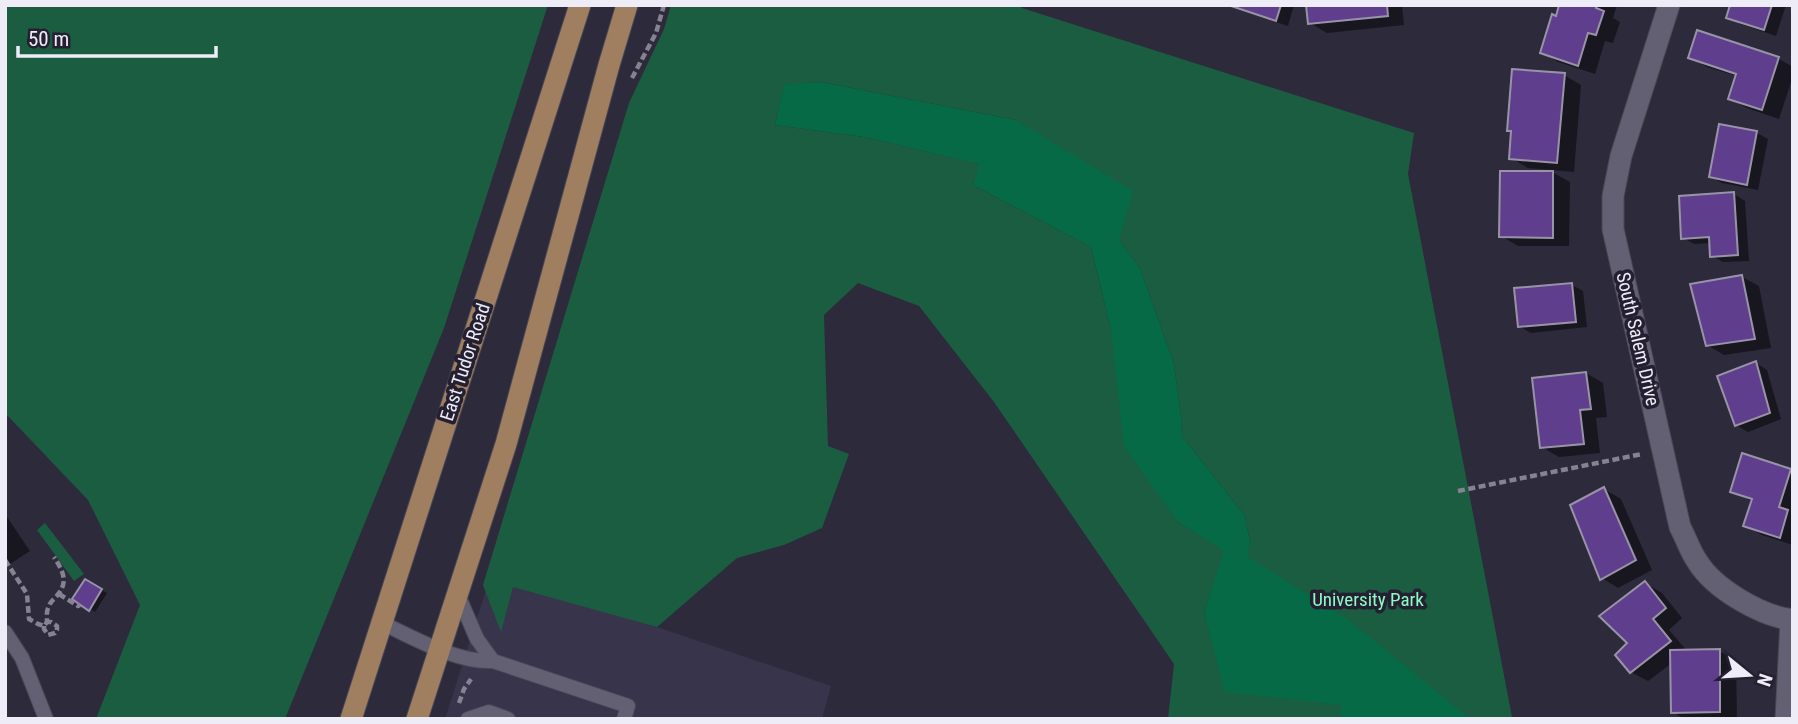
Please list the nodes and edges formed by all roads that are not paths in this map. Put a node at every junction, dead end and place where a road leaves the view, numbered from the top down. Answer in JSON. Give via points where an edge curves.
{"nodes":[{"id":1,"x":580,"y":5,"type":"edge"},
{"id":2,"x":627,"y":5,"type":"edge"},
{"id":3,"x":1669,"y":5,"type":"edge"},
{"id":4,"x":458,"y":594,"type":"junction"},
{"id":5,"x":1792,"y":620,"type":"edge"},
{"id":6,"x":382,"y":623,"type":"junction"},
{"id":7,"x":5,"y":632,"type":"edge"},
{"id":8,"x":439,"y":649,"type":"junction"},
{"id":9,"x":493,"y":661,"type":"junction"},
{"id":10,"x":463,"y":714,"type":"edge"},
{"id":11,"x":46,"y":719,"type":"edge"},
{"id":12,"x":351,"y":719,"type":"edge"},
{"id":13,"x":417,"y":719,"type":"edge"},
{"id":14,"x":508,"y":719,"type":"edge"},
{"id":15,"x":624,"y":719,"type":"edge"},
{"id":16,"x":1786,"y":719,"type":"edge"}],
"edges":[{"from":1,"to":6,"type":"main road","name":"East Tudor Road"},
{"from":2,"to":4,"type":"main road","via":[[509,432]]},
{"from":3,"to":5,"type":"street","name":"South Salem Drive","via":[[1621,156],[1613,195],[1613,229],[1680,527],[1698,563],[1719,586],[1757,608]]},
{"from":4,"to":8,"type":"main road"},
{"from":4,"to":9,"type":"lane","via":[[477,639]]},
{"from":5,"to":16,"type":"street"},
{"from":6,"to":8,"type":"lane"},
{"from":6,"to":12,"type":"main road","name":"East Tudor Road"},
{"from":7,"to":11,"type":"lane","via":[[22,659]]},
{"from":8,"to":9,"type":"lane"},
{"from":8,"to":13,"type":"main road"},
{"from":9,"to":15,"type":"lane","via":[[628,706]]},
{"from":10,"to":14,"type":"lane","via":[[489,712]]}]}
